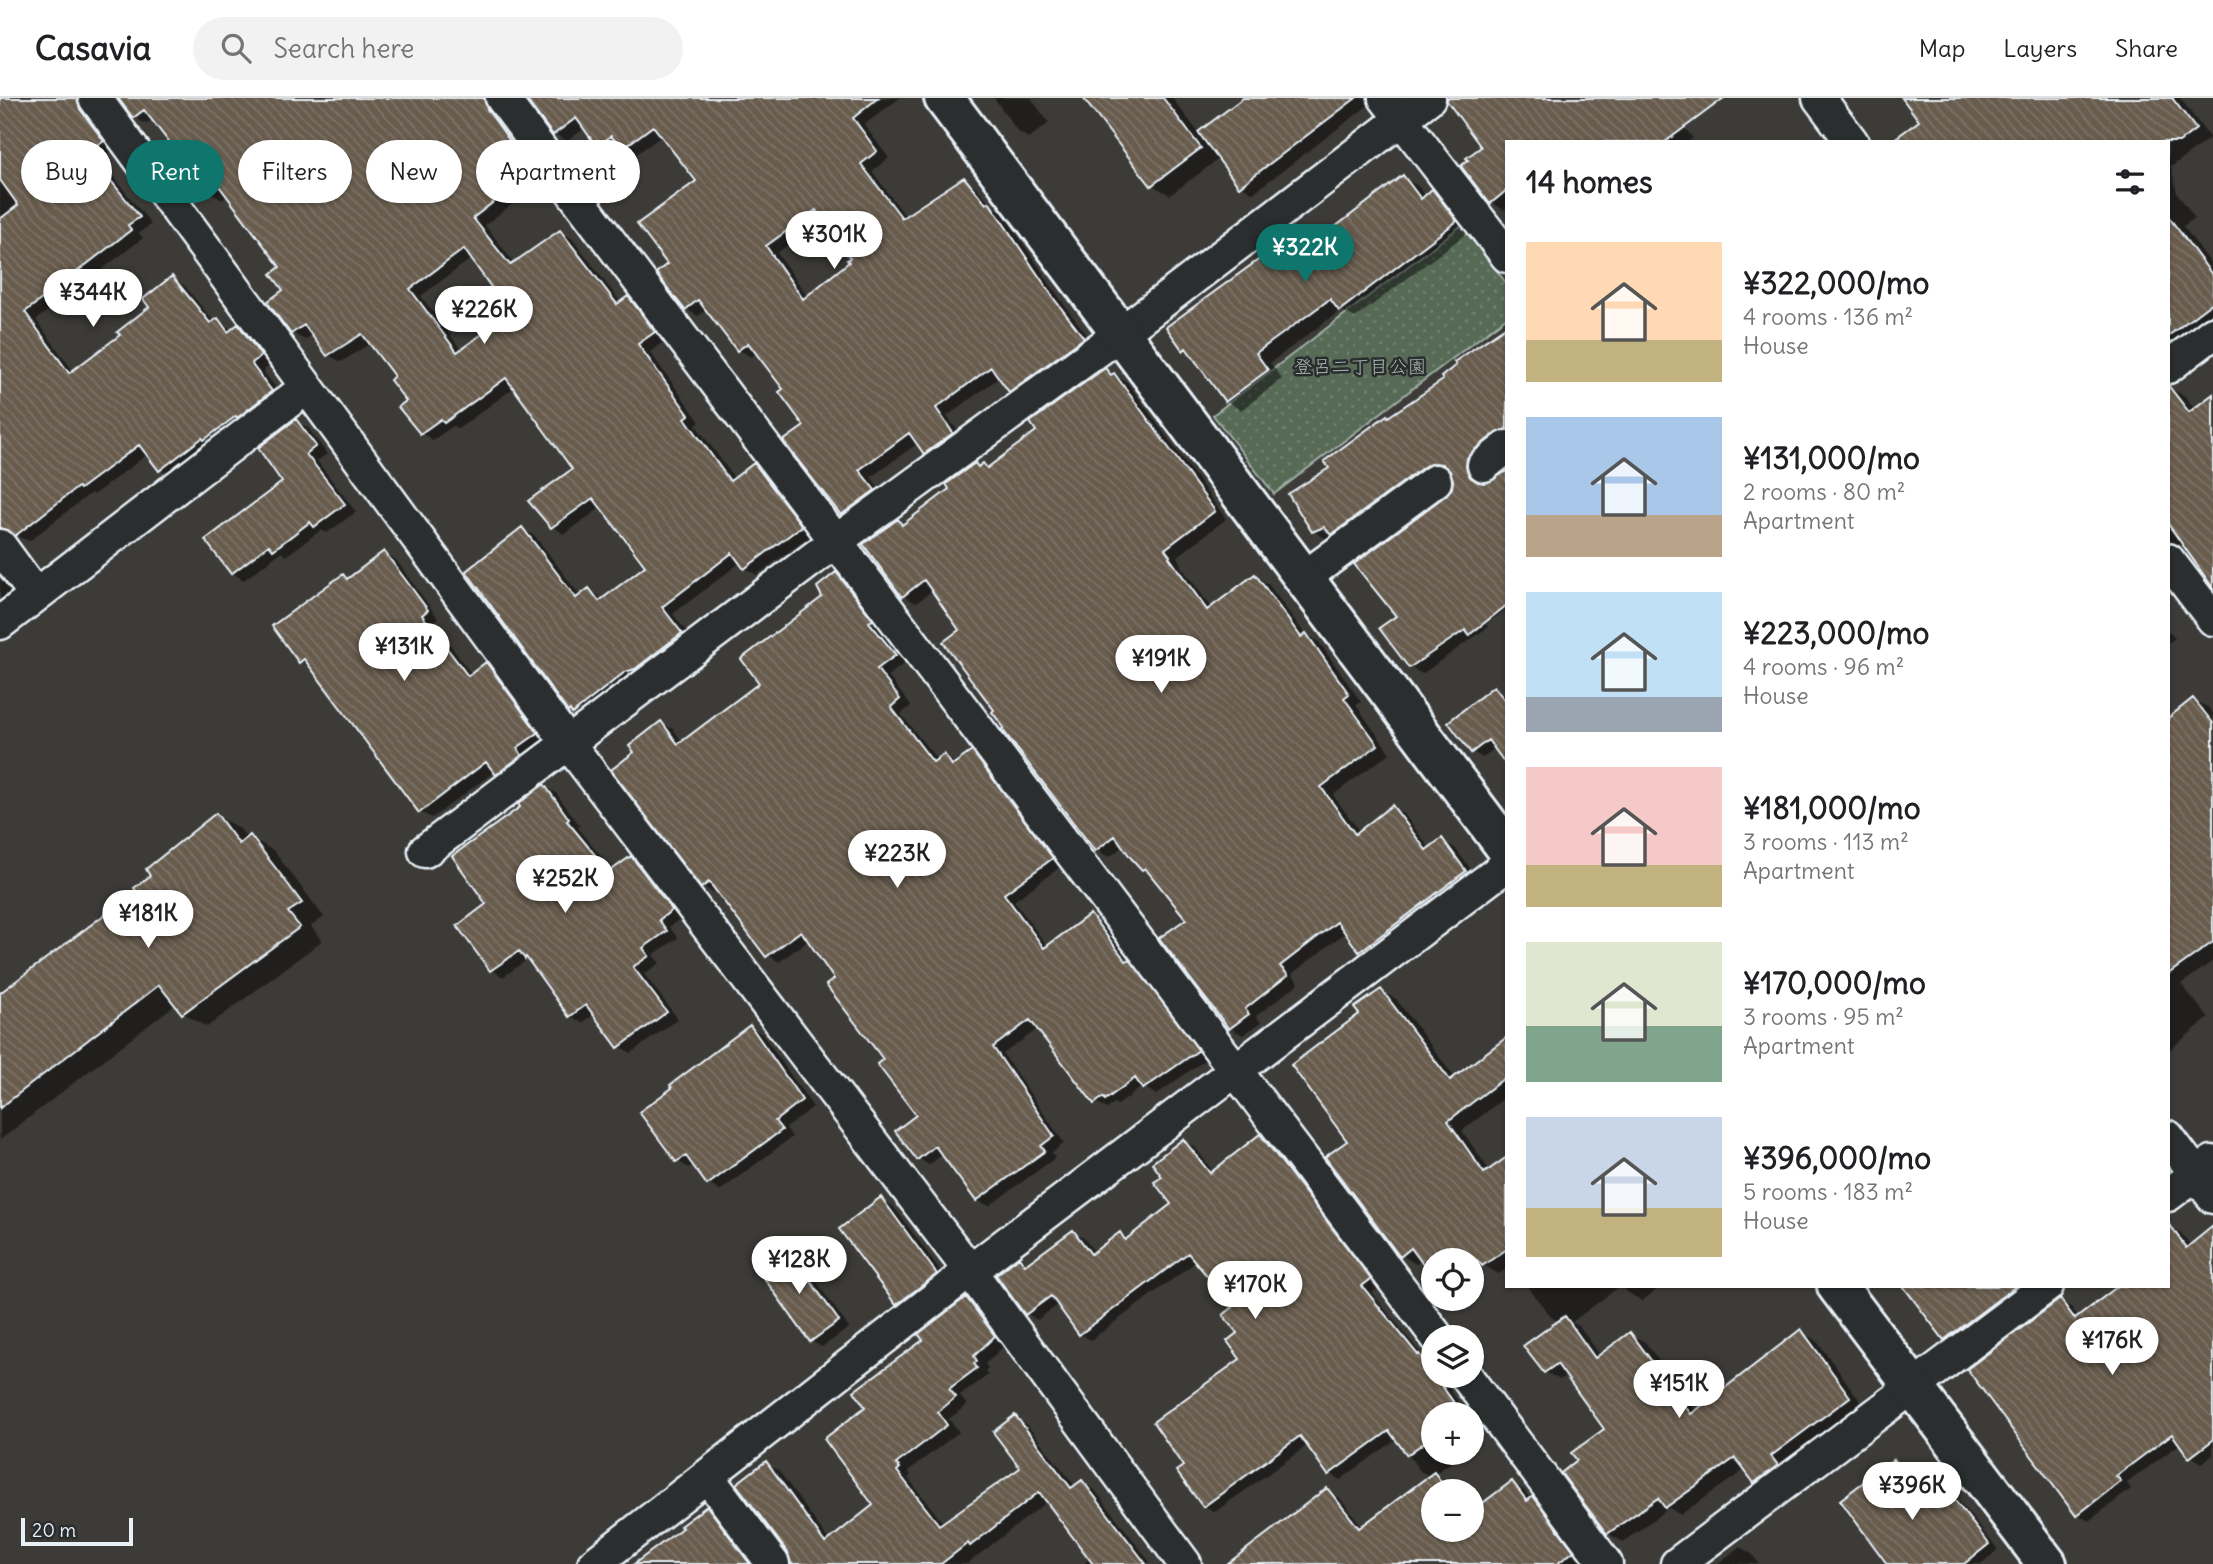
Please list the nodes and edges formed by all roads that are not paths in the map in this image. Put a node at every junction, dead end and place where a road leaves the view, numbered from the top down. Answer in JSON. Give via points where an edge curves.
{"nodes":[{"id":1,"x":95,"y":98,"type":"edge"},
{"id":2,"x":502,"y":98,"type":"edge"},
{"id":3,"x":944,"y":98,"type":"edge"},
{"id":4,"x":1429,"y":98,"type":"edge"},
{"id":5,"x":1819,"y":98,"type":"edge"},
{"id":6,"x":1393,"y":108,"type":"edge"},
{"id":7,"x":1850,"y":140,"type":"edge"},
{"id":8,"x":1505,"y":253,"type":"edge"},
{"id":9,"x":2213,"y":333,"type":"edge"},
{"id":10,"x":1120,"y":334,"type":"junction"},
{"id":11,"x":2170,"y":365,"type":"edge"},
{"id":12,"x":306,"y":388,"type":"junction"},
{"id":13,"x":1435,"y":481,"type":"dead end"},
{"id":14,"x":835,"y":542,"type":"junction"},
{"id":15,"x":0,"y":546,"type":"edge"},
{"id":16,"x":2170,"y":563,"type":"edge"},
{"id":17,"x":1304,"y":577,"type":"junction"},
{"id":18,"x":36,"y":595,"type":"junction"},
{"id":19,"x":2213,"y":619,"type":"edge"},
{"id":20,"x":0,"y":623,"type":"edge"},
{"id":21,"x":568,"y":743,"type":"junction"},
{"id":22,"x":1505,"y":846,"type":"edge"},
{"id":23,"x":425,"y":852,"type":"dead end"},
{"id":24,"x":1505,"y":867,"type":"edge"},
{"id":25,"x":1237,"y":1069,"type":"junction"},
{"id":26,"x":2170,"y":1139,"type":"edge"},
{"id":27,"x":2207,"y":1177,"type":"edge"},
{"id":28,"x":2170,"y":1194,"type":"edge"},
{"id":29,"x":970,"y":1271,"type":"junction"},
{"id":30,"x":1839,"y":1288,"type":"edge"},
{"id":31,"x":2045,"y":1288,"type":"edge"},
{"id":32,"x":1428,"y":1325,"type":"edge"},
{"id":33,"x":1913,"y":1387,"type":"junction"},
{"id":34,"x":1475,"y":1388,"type":"edge"},
{"id":35,"x":707,"y":1476,"type":"junction"},
{"id":36,"x":594,"y":1564,"type":"edge"},
{"id":37,"x":773,"y":1564,"type":"edge"},
{"id":38,"x":1185,"y":1564,"type":"edge"},
{"id":39,"x":1606,"y":1564,"type":"edge"},
{"id":40,"x":1677,"y":1564,"type":"edge"},
{"id":41,"x":2047,"y":1564,"type":"edge"}],
"edges":[{"from":1,"to":12,"type":"street"},
{"from":2,"to":14,"type":"street"},
{"from":3,"to":10,"type":"street"},
{"from":4,"to":6,"type":"street"},
{"from":5,"to":7,"type":"street"},
{"from":6,"to":8,"type":"street"},
{"from":6,"to":10,"type":"street"},
{"from":9,"to":11,"type":"street"},
{"from":10,"to":14,"type":"street"},
{"from":10,"to":17,"type":"street"},
{"from":12,"to":18,"type":"street"},
{"from":12,"to":21,"type":"street"},
{"from":13,"to":17,"type":"street"},
{"from":14,"to":21,"type":"street"},
{"from":14,"to":25,"type":"street"},
{"from":15,"to":18,"type":"street"},
{"from":16,"to":19,"type":"street"},
{"from":17,"to":22,"type":"street"},
{"from":18,"to":20,"type":"street"},
{"from":21,"to":23,"type":"street"},
{"from":21,"to":29,"type":"street"},
{"from":24,"to":25,"type":"street"},
{"from":25,"to":29,"type":"street"},
{"from":25,"to":32,"type":"street"},
{"from":26,"to":27,"type":"street"},
{"from":27,"to":28,"type":"street"},
{"from":29,"to":35,"type":"street"},
{"from":29,"to":38,"type":"street"},
{"from":30,"to":33,"type":"street"},
{"from":31,"to":33,"type":"street"},
{"from":33,"to":40,"type":"street"},
{"from":33,"to":41,"type":"street"},
{"from":34,"to":39,"type":"street"},
{"from":35,"to":36,"type":"street"},
{"from":35,"to":37,"type":"street"}]}
